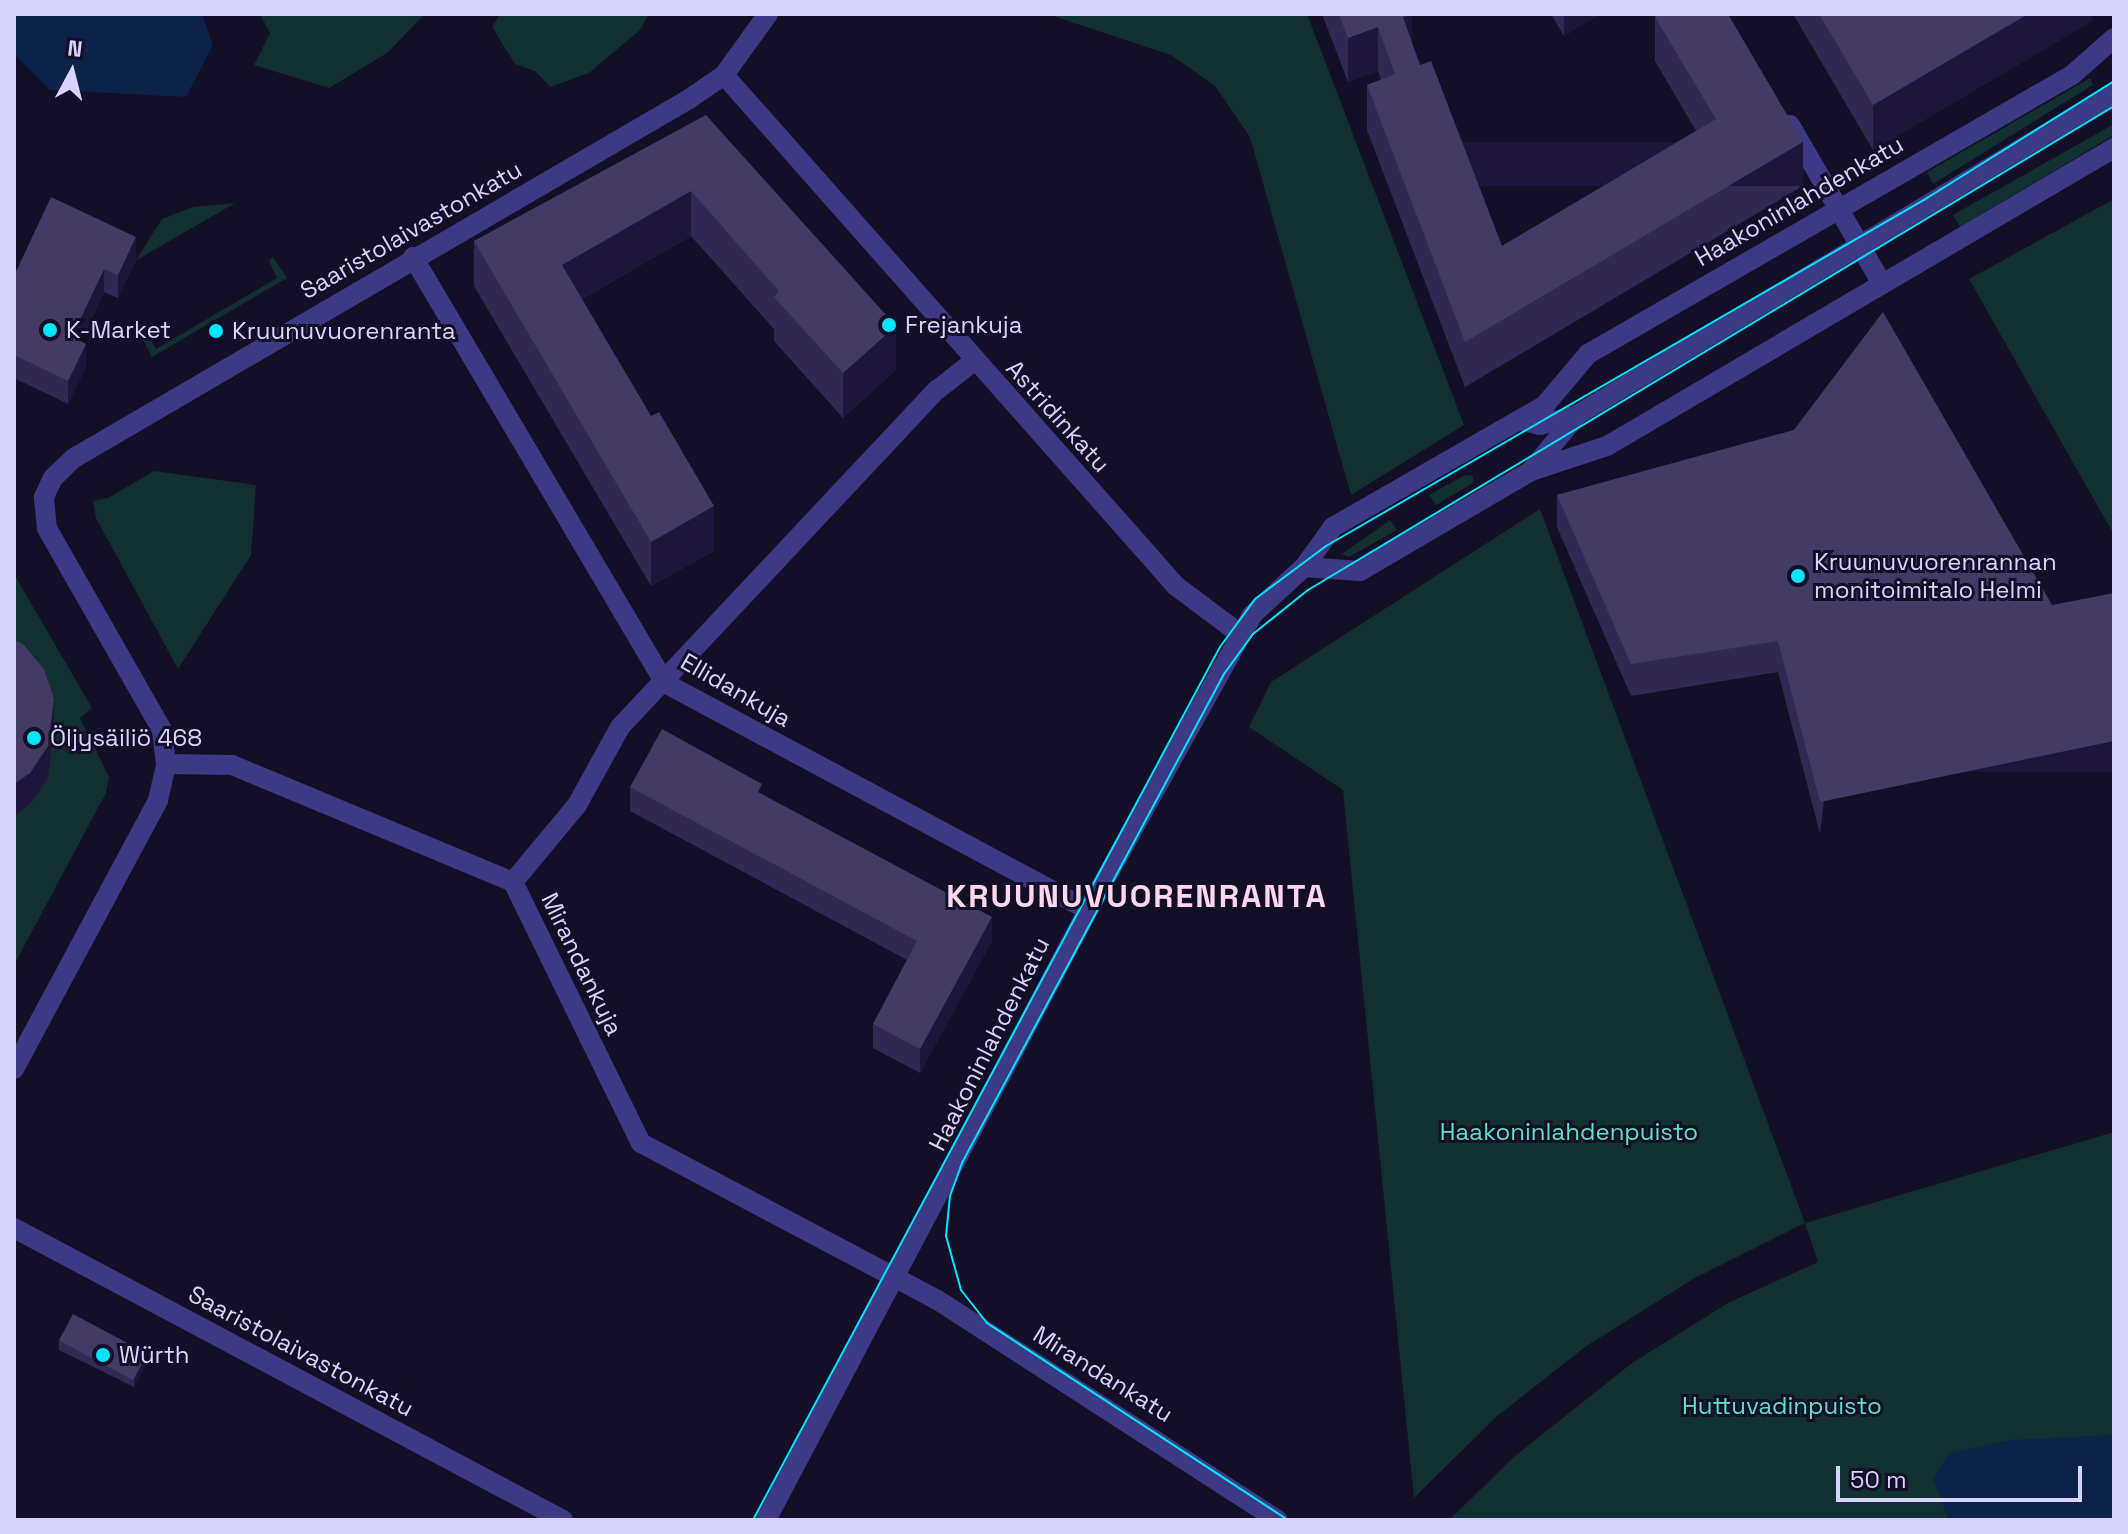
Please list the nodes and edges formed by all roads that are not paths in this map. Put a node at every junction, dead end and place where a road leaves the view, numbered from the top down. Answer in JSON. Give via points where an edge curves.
{"nodes":[{"id":1,"x":768,"y":14,"type":"edge"},
{"id":2,"x":2114,"y":38,"type":"edge"},
{"id":3,"x":724,"y":75,"type":"junction"},
{"id":4,"x":2114,"y":93,"type":"edge"},
{"id":5,"x":1778,"y":105,"type":"edge"},
{"id":6,"x":2114,"y":148,"type":"edge"},
{"id":7,"x":1838,"y":209,"type":"junction"},
{"id":8,"x":1860,"y":247,"type":"junction"},
{"id":9,"x":413,"y":257,"type":"junction"},
{"id":10,"x":1882,"y":284,"type":"junction"},
{"id":11,"x":974,"y":361,"type":"junction"},
{"id":12,"x":1577,"y":415,"type":"junction"},
{"id":13,"x":1520,"y":420,"type":"junction"},
{"id":14,"x":1531,"y":471,"type":"junction"},
{"id":15,"x":1304,"y":567,"type":"junction"},
{"id":16,"x":1240,"y":634,"type":"junction"},
{"id":17,"x":665,"y":683,"type":"junction"},
{"id":18,"x":166,"y":764,"type":"junction"},
{"id":19,"x":513,"y":882,"type":"junction"},
{"id":20,"x":1088,"y":910,"type":"junction"},
{"id":21,"x":14,"y":1069,"type":"edge"},
{"id":22,"x":14,"y":1228,"type":"edge"},
{"id":23,"x":896,"y":1277,"type":"junction"},
{"id":24,"x":563,"y":1520,"type":"edge"},
{"id":25,"x":766,"y":1520,"type":"edge"},
{"id":26,"x":1278,"y":1520,"type":"edge"}],
"edges":[{"from":1,"to":3,"type":"street","name":"Saaristolaivastonkatu"},
{"from":2,"to":7,"type":"street","name":"Haakoninlahdenkatu","via":[[2072,75]]},
{"from":3,"to":9,"type":"street","name":"Saaristolaivastonkatu"},
{"from":3,"to":11,"type":"street","name":"Astridinkatu"},
{"from":4,"to":8,"type":"street","name":"Haakoninlahdenkatu"},
{"from":5,"to":7,"type":"street"},
{"from":6,"to":10,"type":"street","name":"Haakoninlahdenkatu"},
{"from":7,"to":8,"type":"street"},
{"from":7,"to":13,"type":"street","name":"Haakoninlahdenkatu","via":[[1588,354],[1545,405]]},
{"from":8,"to":10,"type":"street"},
{"from":8,"to":12,"type":"street","name":"Haakoninlahdenkatu"},
{"from":9,"to":17,"type":"street","name":"Ellidankuja"},
{"from":9,"to":18,"type":"street","name":"Saaristolaivastonkatu","via":[[74,458],[53,478],[42,510],[47,528],[162,730]]},
{"from":10,"to":14,"type":"street","name":"Haakoninlahdenkatu","via":[[1619,439]]},
{"from":11,"to":16,"type":"street","name":"Astridinkatu","via":[[1176,586]]},
{"from":11,"to":17,"type":"street","via":[[937,390]]},
{"from":12,"to":13,"type":"street","name":"Haakoninlahdenkatu","via":[[1540,425]]},
{"from":12,"to":14,"type":"street","name":"Haakoninlahdenkatu"},
{"from":13,"to":15,"type":"street","name":"Haakoninlahdenkatu","via":[[1333,527]]},
{"from":14,"to":15,"type":"street","name":"Haakoninlahdenkatu","via":[[1360,571]]},
{"from":15,"to":16,"type":"street","name":"Haakoninlahdenkatu","via":[[1268,598]]},
{"from":16,"to":20,"type":"street","name":"Haakoninlahdenkatu"},
{"from":17,"to":19,"type":"street","via":[[620,727],[577,805]]},
{"from":17,"to":20,"type":"street","name":"Ellidankuja"},
{"from":18,"to":19,"type":"street","name":"Mirandankuja","via":[[232,765]]},
{"from":18,"to":21,"type":"street","name":"Saaristolaivastonkatu","via":[[158,800]]},
{"from":19,"to":23,"type":"street","name":"Mirandankuja","via":[[641,1143]]},
{"from":20,"to":23,"type":"street","name":"Haakoninlahdenkatu"},
{"from":22,"to":24,"type":"street","name":"Saaristolaivastonkatu"},
{"from":23,"to":25,"type":"street","name":"Haakoninlahdenkatu"},
{"from":23,"to":26,"type":"street","name":"Mirandankatu"}]}
